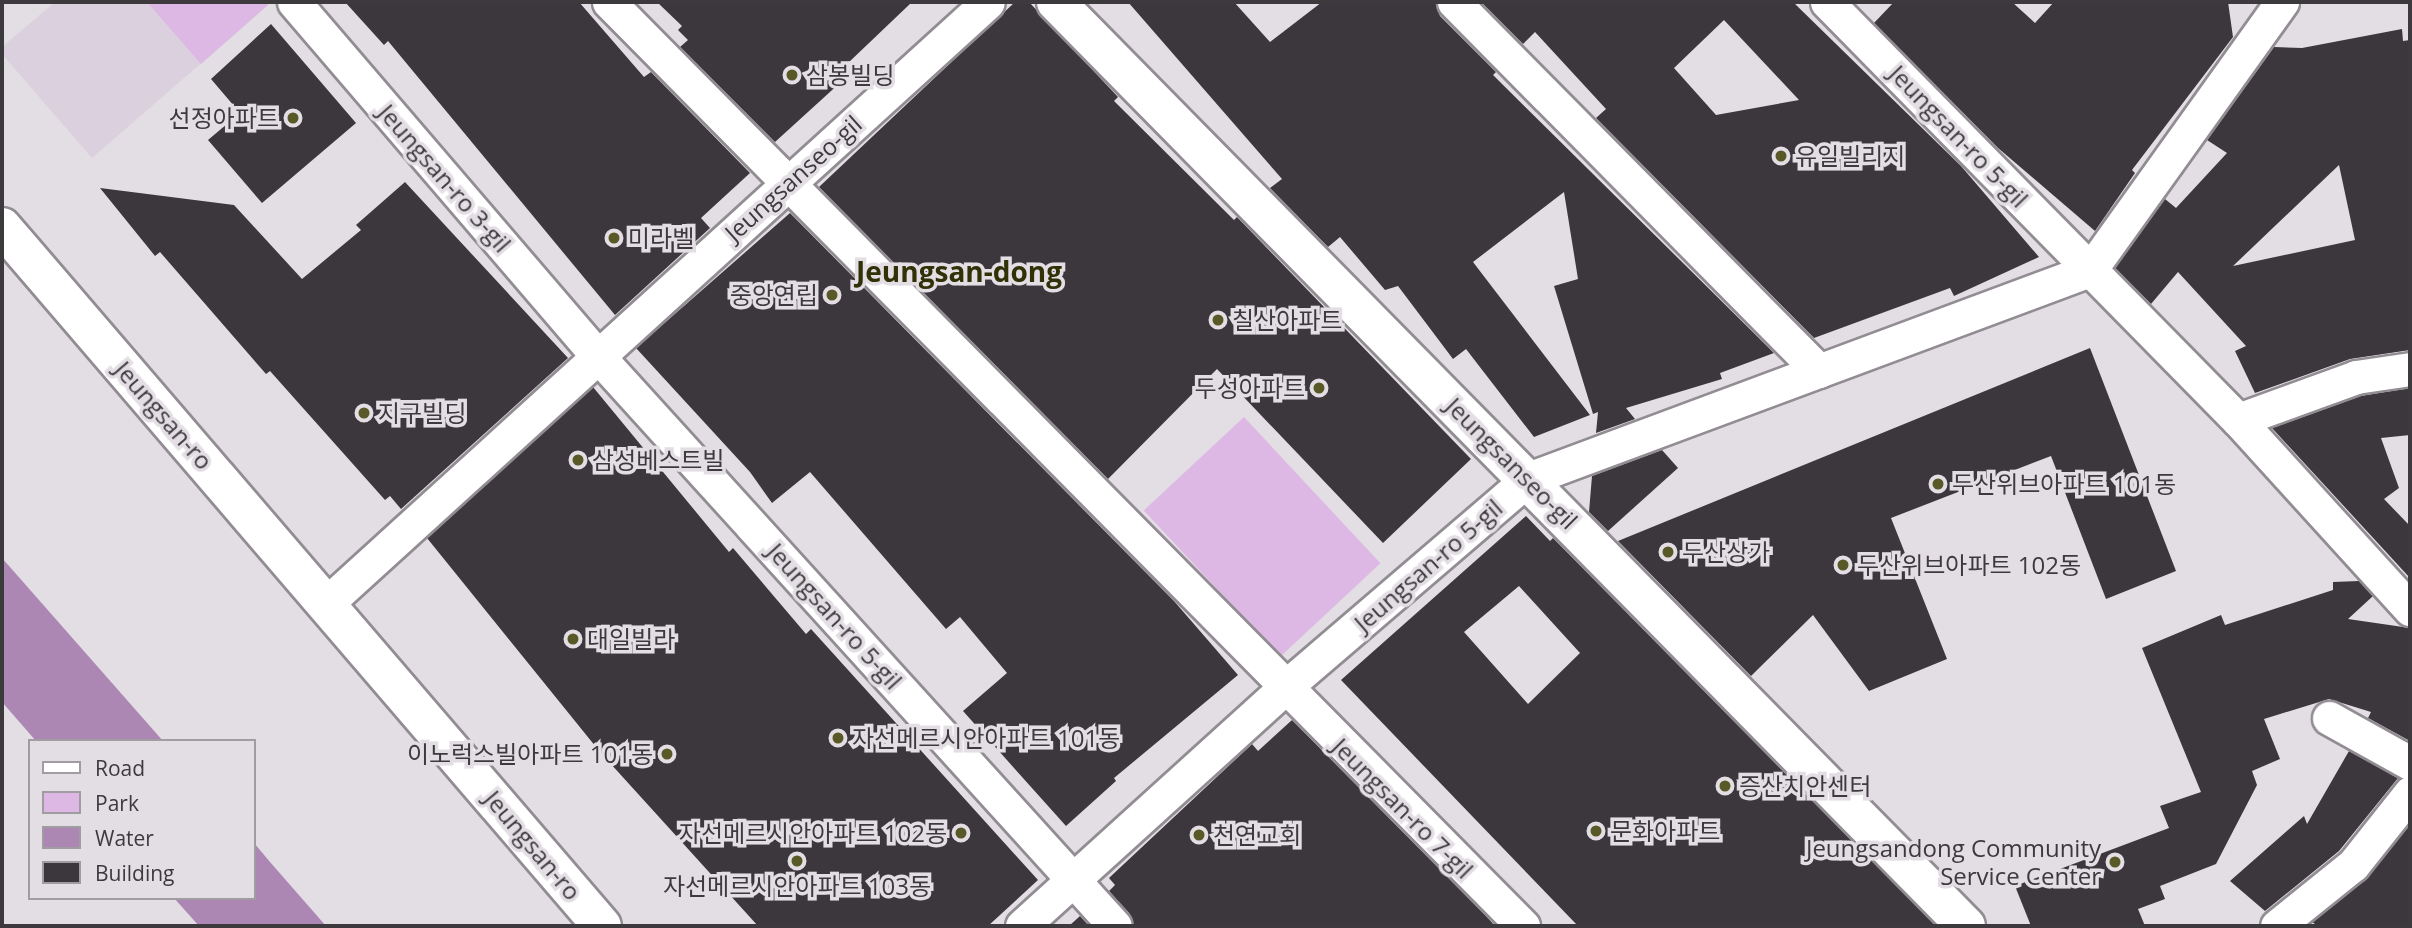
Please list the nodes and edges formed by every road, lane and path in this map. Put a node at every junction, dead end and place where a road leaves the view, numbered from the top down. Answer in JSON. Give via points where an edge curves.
{"nodes":[{"id":1,"x":294,"y":2,"type":"edge"},
{"id":2,"x":609,"y":2,"type":"edge"},
{"id":3,"x":988,"y":2,"type":"edge"},
{"id":4,"x":1056,"y":2,"type":"edge"},
{"id":5,"x":1454,"y":2,"type":"edge"},
{"id":6,"x":1827,"y":2,"type":"edge"},
{"id":7,"x":2282,"y":2,"type":"edge"},
{"id":8,"x":790,"y":181,"type":"junction"},
{"id":9,"x":2,"y":227,"type":"edge"},
{"id":10,"x":2090,"y":270,"type":"junction"},
{"id":11,"x":596,"y":354,"type":"junction"},
{"id":12,"x":2410,"y":369,"type":"edge"},
{"id":13,"x":1819,"y":370,"type":"junction"},
{"id":14,"x":2238,"y":420,"type":"junction"},
{"id":15,"x":1528,"y":479,"type":"junction"},
{"id":16,"x":327,"y":603,"type":"junction"},
{"id":17,"x":2410,"y":609,"type":"edge"},
{"id":18,"x":1283,"y":689,"type":"junction"},
{"id":19,"x":2329,"y":718,"type":"dead end"},
{"id":20,"x":2410,"y":764,"type":"edge"},
{"id":21,"x":2410,"y":793,"type":"edge"},
{"id":22,"x":1073,"y":878,"type":"junction"},
{"id":23,"x":602,"y":926,"type":"edge"},
{"id":24,"x":1022,"y":926,"type":"edge"},
{"id":25,"x":1115,"y":926,"type":"edge"},
{"id":26,"x":1523,"y":926,"type":"edge"},
{"id":27,"x":1966,"y":926,"type":"edge"},
{"id":28,"x":2277,"y":926,"type":"edge"}],
"edges":[{"from":1,"to":11,"type":"street","name":"Jeungsan-ro 3-gil"},
{"from":2,"to":8,"type":"street"},
{"from":3,"to":8,"type":"street","name":"Jeungsanseo-gil"},
{"from":4,"to":15,"type":"street","name":"Jeungsanseo-gil"},
{"from":5,"to":13,"type":"street"},
{"from":6,"to":10,"type":"street","name":"Jeungsan-ro 5-gil"},
{"from":7,"to":10,"type":"street"},
{"from":8,"to":11,"type":"street","name":"Jeungsanseo-gil"},
{"from":8,"to":18,"type":"street"},
{"from":9,"to":16,"type":"street","name":"Jeungsan-ro"},
{"from":10,"to":13,"type":"street","name":"Jeungsan-ro 5-gil"},
{"from":10,"to":14,"type":"street","name":"Jeungsan-ro 5-gil"},
{"from":11,"to":16,"type":"street"},
{"from":11,"to":22,"type":"street","name":"Jeungsan-ro 5-gil"},
{"from":12,"to":14,"type":"street","via":[[2356,377]]},
{"from":13,"to":15,"type":"street","name":"Jeungsan-ro 5-gil"},
{"from":14,"to":17,"type":"street","name":"Jeungsan-ro 5-gil"},
{"from":15,"to":18,"type":"street","name":"Jeungsan-ro 5-gil"},
{"from":15,"to":27,"type":"street","name":"Jeungsanseo-gil"},
{"from":16,"to":23,"type":"street","name":"Jeungsan-ro"},
{"from":18,"to":22,"type":"street","name":"Jeungsan-ro 5-gil"},
{"from":18,"to":26,"type":"street","name":"Jeungsan-ro 7-gil"},
{"from":19,"to":20,"type":"street"},
{"from":21,"to":28,"type":"street","via":[[2353,866]]},
{"from":22,"to":24,"type":"street","name":"Jeungsan-ro 5-gil"},
{"from":22,"to":25,"type":"street"}]}
